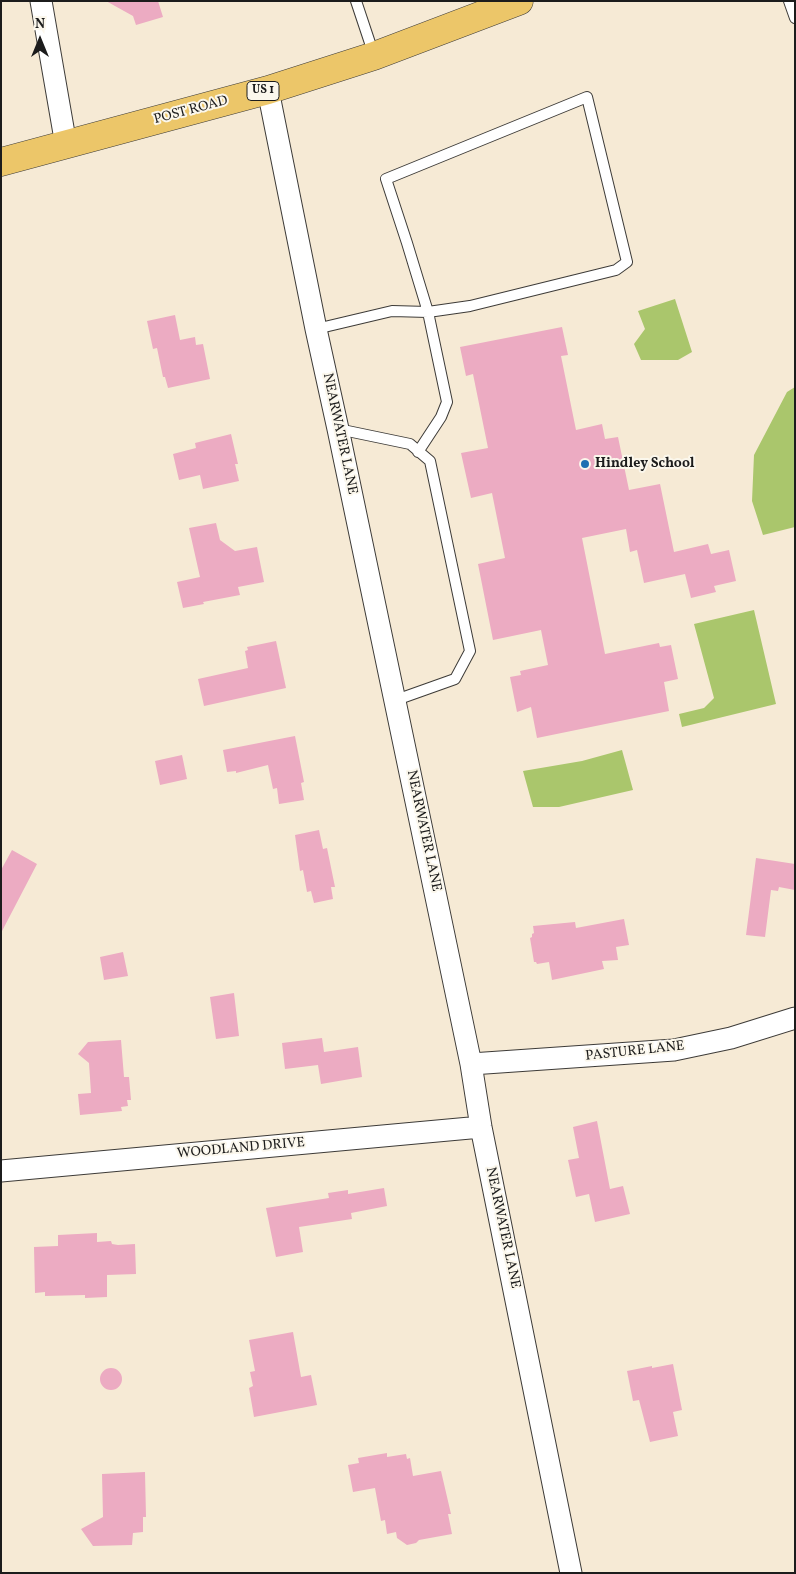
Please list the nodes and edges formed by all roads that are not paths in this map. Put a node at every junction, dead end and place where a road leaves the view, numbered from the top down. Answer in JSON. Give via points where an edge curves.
{"nodes":[{"id":1,"x":41,"y":1,"type":"edge"},
{"id":2,"x":356,"y":1,"type":"edge"},
{"id":3,"x":519,"y":1,"type":"edge"},
{"id":4,"x":789,"y":1,"type":"edge"},
{"id":5,"x":486,"y":7,"type":"edge"},
{"id":6,"x":795,"y":18,"type":"edge"},
{"id":7,"x":374,"y":56,"type":"junction"},
{"id":8,"x":268,"y":90,"type":"junction"},
{"id":9,"x":66,"y":145,"type":"junction"},
{"id":10,"x":1,"y":162,"type":"edge"},
{"id":11,"x":428,"y":312,"type":"junction"},
{"id":12,"x":316,"y":330,"type":"junction"},
{"id":13,"x":338,"y":429,"type":"junction"},
{"id":14,"x":418,"y":452,"type":"junction"},
{"id":15,"x":396,"y":700,"type":"junction"},
{"id":16,"x":795,"y":1018,"type":"edge"},
{"id":17,"x":471,"y":1064,"type":"junction"},
{"id":18,"x":481,"y":1126,"type":"junction"},
{"id":19,"x":1,"y":1171,"type":"edge"},
{"id":20,"x":572,"y":1573,"type":"edge"}],
"edges":[{"from":1,"to":9,"type":"street"},
{"from":2,"to":7,"type":"lane"},
{"from":3,"to":5,"type":"main road","name":"POST ROAD","number":"US 1"},
{"from":4,"to":6,"type":"lane"},
{"from":5,"to":7,"type":"main road","name":"POST ROAD","number":"US 1"},
{"from":7,"to":8,"type":"main road","name":"POST ROAD","number":"US 1"},
{"from":8,"to":9,"type":"main road","name":"POST ROAD","number":"US 1"},
{"from":8,"to":12,"type":"street","name":"NEARWATER LANE"},
{"from":9,"to":10,"type":"main road","name":"POST ROAD","number":"US 1"},
{"from":11,"to":11,"type":"lane","via":[[470,306],[616,270],[627,262],[587,97],[386,178]]},
{"from":11,"to":12,"type":"lane","via":[[392,311]]},
{"from":11,"to":14,"type":"lane","via":[[447,402]]},
{"from":12,"to":13,"type":"street","name":"NEARWATER LANE"},
{"from":13,"to":14,"type":"lane","via":[[410,444]]},
{"from":13,"to":15,"type":"street","name":"NEARWATER LANE"},
{"from":14,"to":15,"type":"lane","via":[[430,461],[470,650],[455,679]]},
{"from":15,"to":17,"type":"street","name":"NEARWATER LANE"},
{"from":16,"to":17,"type":"street","name":"PASTURE LANE","via":[[731,1038],[674,1050]]},
{"from":17,"to":18,"type":"street","name":"NEARWATER LANE"},
{"from":18,"to":19,"type":"street","name":"WOODLAND DRIVE"},
{"from":18,"to":20,"type":"street","name":"NEARWATER LANE"}]}
